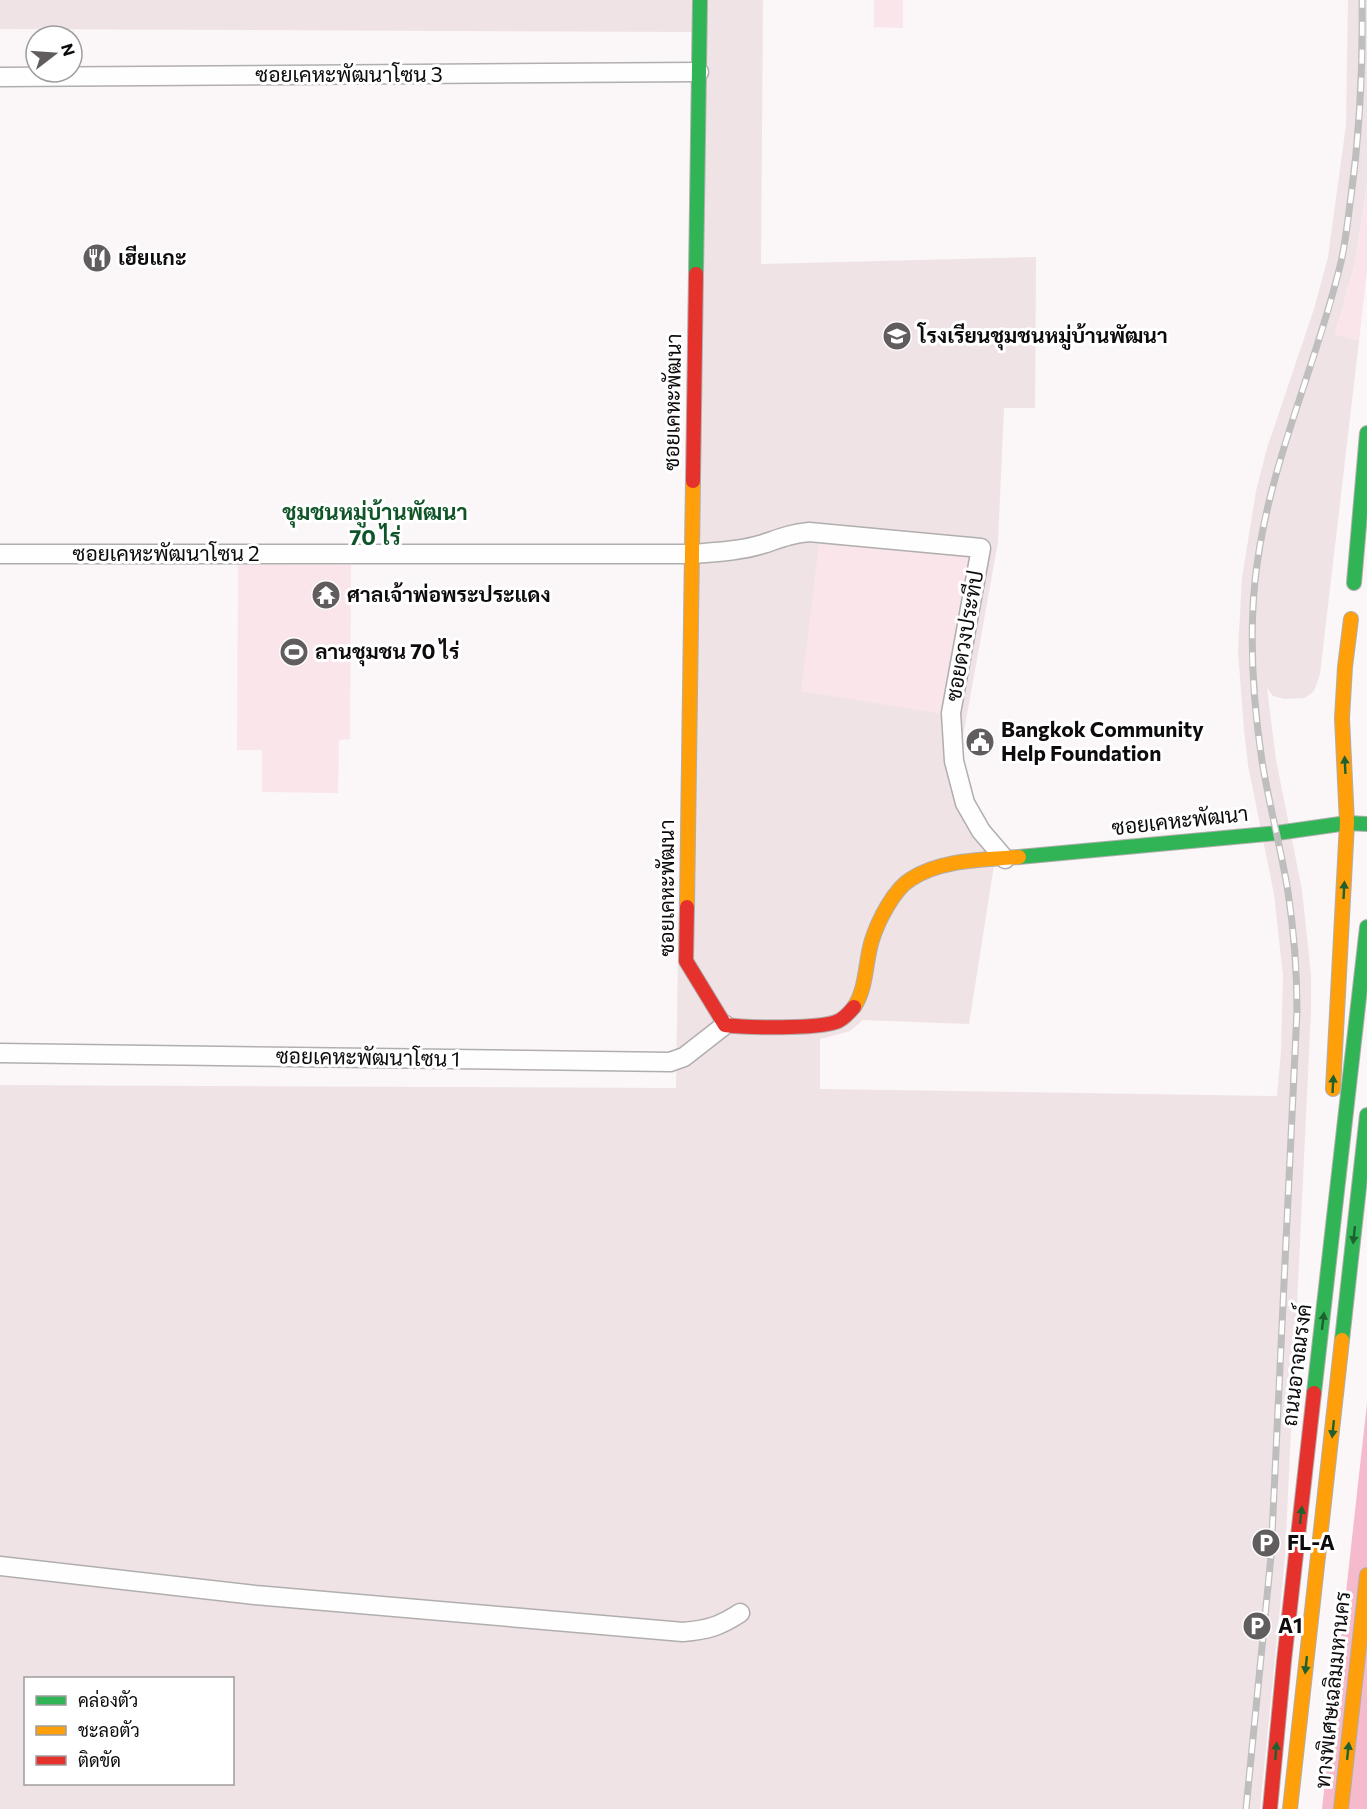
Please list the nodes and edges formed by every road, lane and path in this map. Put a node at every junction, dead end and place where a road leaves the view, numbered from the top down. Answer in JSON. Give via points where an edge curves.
{"nodes":[{"id":1,"x":700,"y":0,"type":"edge"},
{"id":2,"x":699,"y":72,"type":"junction"},
{"id":3,"x":0,"y":77,"type":"edge"},
{"id":4,"x":1367,"y":433,"type":"edge"},
{"id":5,"x":0,"y":554,"type":"edge"},
{"id":6,"x":692,"y":554,"type":"junction"},
{"id":7,"x":1354,"y":583,"type":"dead end"},
{"id":8,"x":1351,"y":619,"type":"dead end"},
{"id":9,"x":1347,"y":823,"type":"junction"},
{"id":10,"x":1367,"y":824,"type":"edge"},
{"id":11,"x":1005,"y":859,"type":"junction"},
{"id":12,"x":1367,"y":927,"type":"edge"},
{"id":13,"x":725,"y":1025,"type":"junction"},
{"id":14,"x":0,"y":1053,"type":"edge"},
{"id":15,"x":1332,"y":1101,"type":"dead end"},
{"id":16,"x":1367,"y":1115,"type":"edge"},
{"id":17,"x":1331,"y":1123,"type":"dead end"},
{"id":18,"x":1329,"y":1269,"type":"junction"},
{"id":19,"x":0,"y":1566,"type":"edge"},
{"id":20,"x":1367,"y":1575,"type":"edge"},
{"id":21,"x":740,"y":1613,"type":"dead end"},
{"id":22,"x":1270,"y":1809,"type":"edge"},
{"id":23,"x":1290,"y":1809,"type":"edge"},
{"id":24,"x":1341,"y":1809,"type":"edge"}],
"edges":[{"from":1,"to":2,"type":"main road","name":"ซอยเคหะพัฒนา"},
{"from":2,"to":3,"type":"street","name":"ซอยเคหะพัฒนาโซน 3"},
{"from":2,"to":6,"type":"main road","name":"ซอยเคหะพัฒนา"},
{"from":4,"to":7,"type":"main road"},
{"from":5,"to":6,"type":"street","name":"ซอยเคหะพัฒนาโซน 2"},
{"from":6,"to":11,"type":"street","name":"ซอยดวงประทีป","via":[[728,551],[809,532],[981,548],[951,713],[954,761],[965,802],[981,831]]},
{"from":6,"to":13,"type":"main road","name":"ซอยเคหะพัฒนา","via":[[686,961]]},
{"from":9,"to":8,"type":"main road","one_way":true,"via":[[1342,718]]},
{"from":9,"to":10,"type":"main road","name":"ซอยเคหะพัฒนา"},
{"from":9,"to":11,"type":"main road","name":"ซอยเคหะพัฒนา"},
{"from":15,"to":9,"type":"main road","one_way":true},
{"from":11,"to":13,"type":"main road","name":"ซอยเคหะพัฒนา","via":[[963,861],[910,879],[891,901],[872,940],[860,998],[849,1014],[836,1022]]},
{"from":12,"to":18,"type":"main road","name":"ถนนอาจณรงค์"},
{"from":13,"to":14,"type":"street","name":"ซอยเคหะพัฒนาโซน 1","via":[[684,1057],[670,1062]]},
{"from":16,"to":23,"type":"main road","name":"ถนนอาจณรงค์","one_way":true},
{"from":17,"to":18,"type":"main road"},
{"from":22,"to":18,"type":"main road","name":"ถนนอาจณรงค์","one_way":true},
{"from":19,"to":21,"type":"street","via":[[255,1595],[683,1632],[705,1631]]},
{"from":24,"to":20,"type":"main road","name":"ทางพิเศษเฉลิมมหานคร","one_way":true}]}
